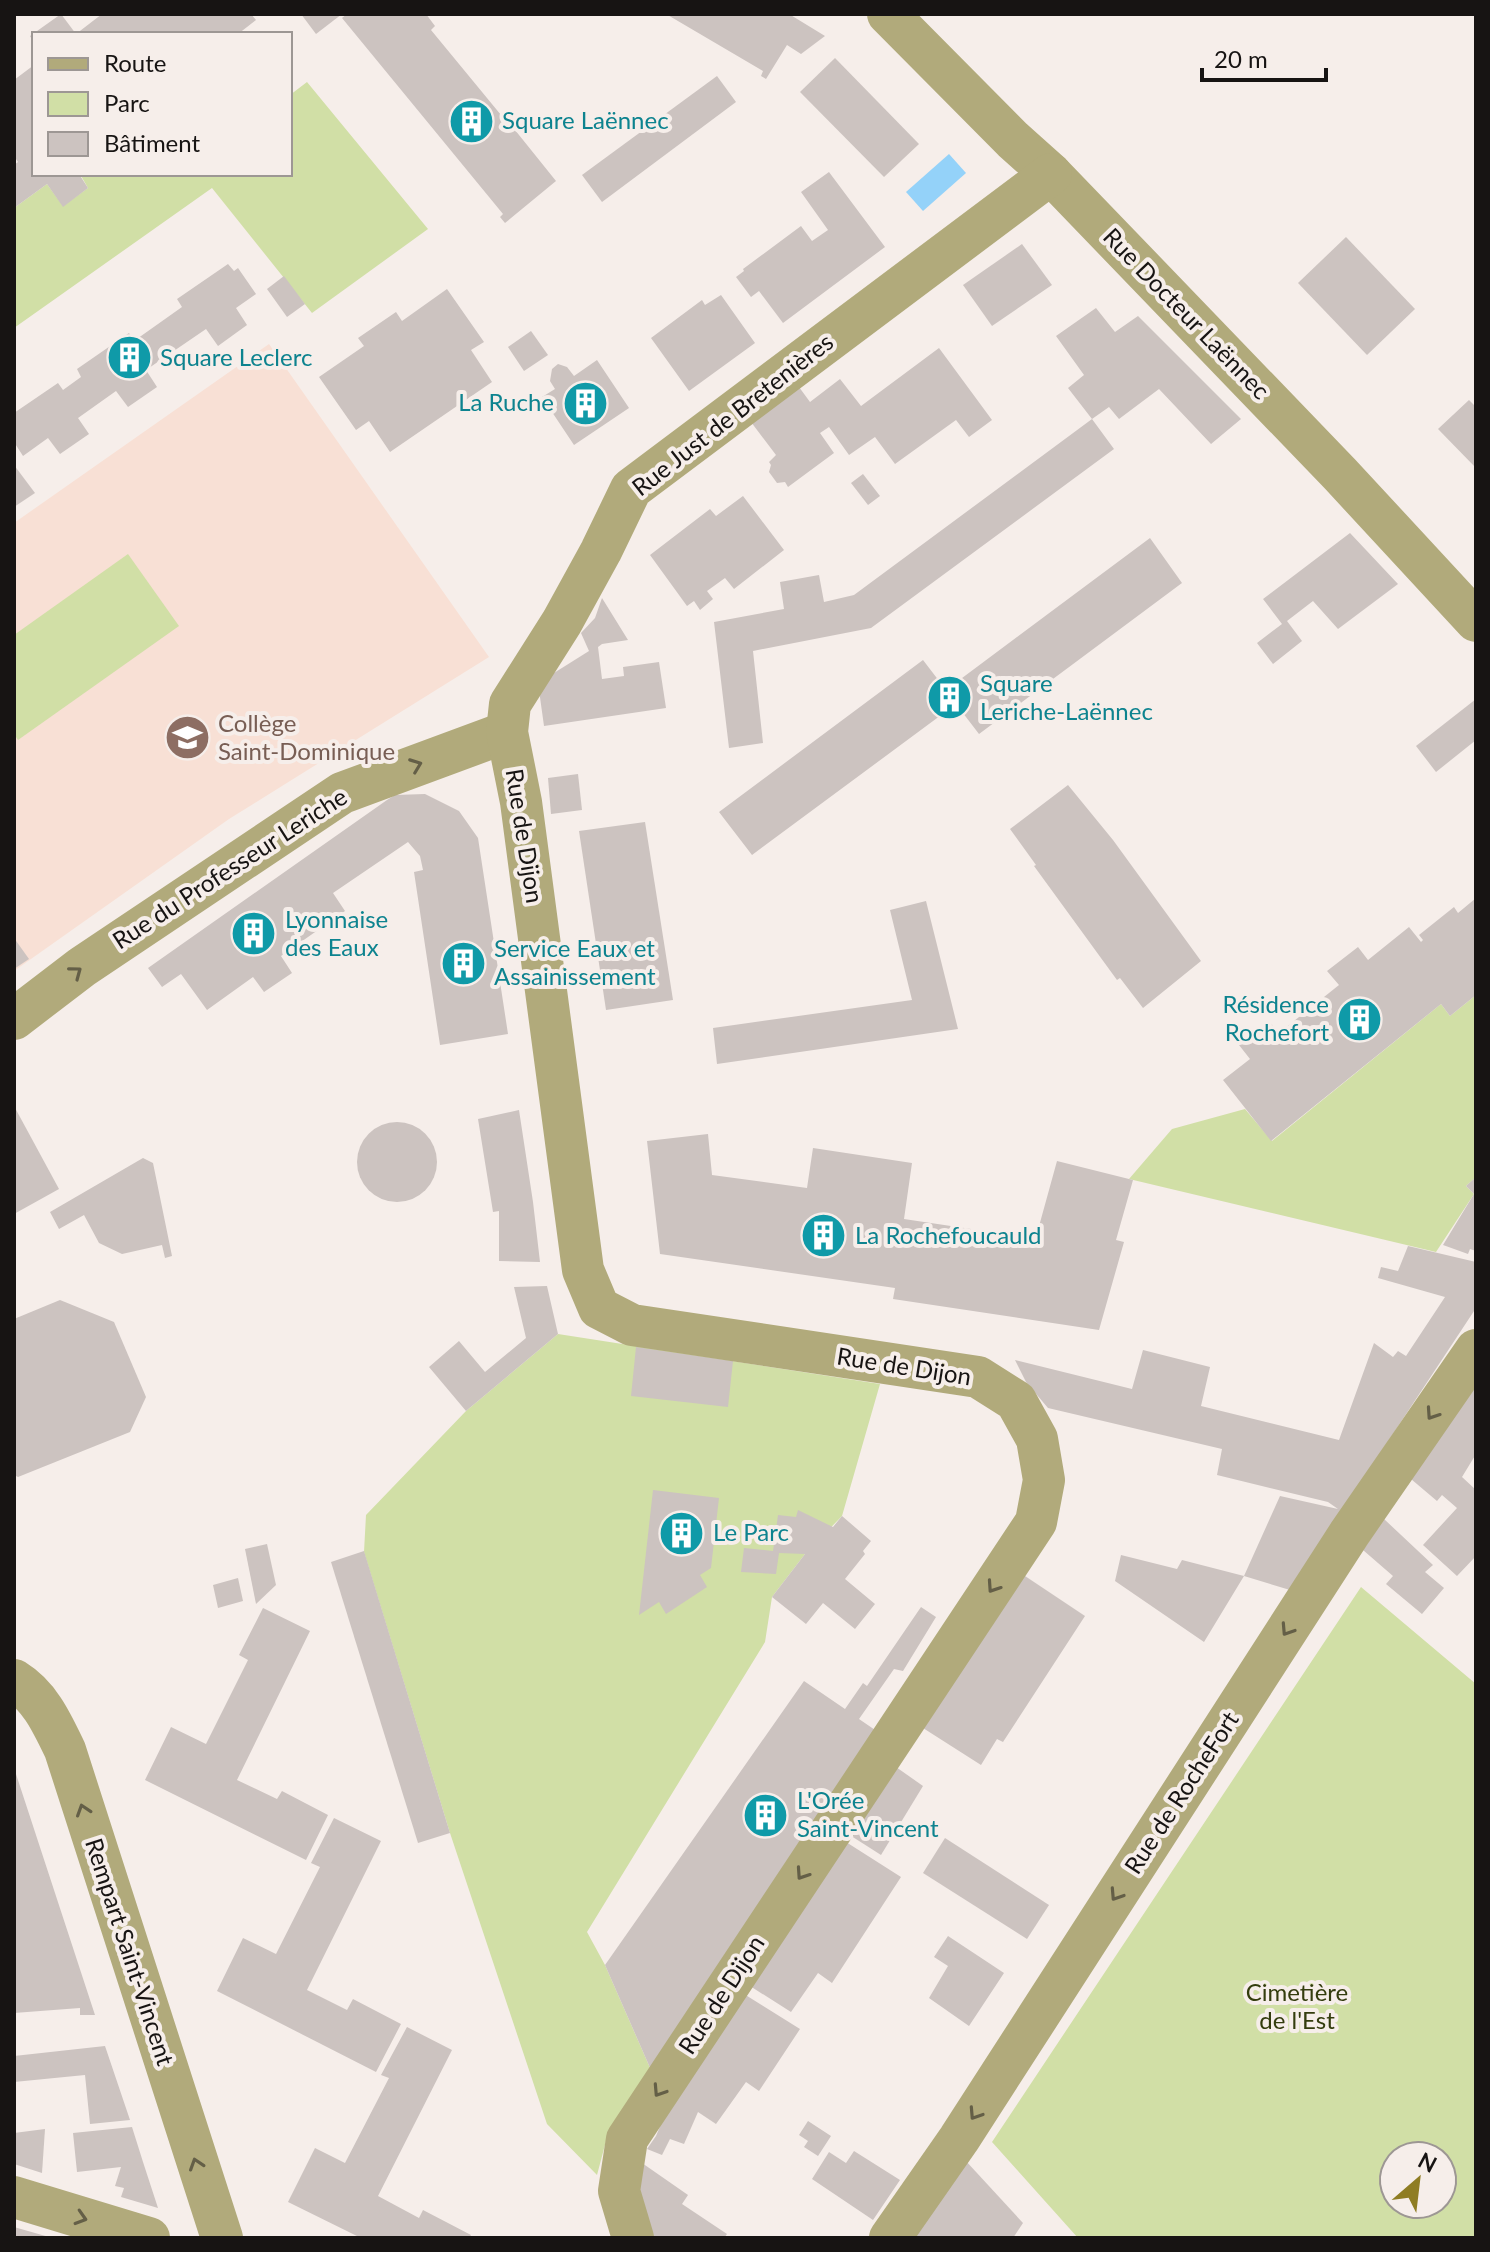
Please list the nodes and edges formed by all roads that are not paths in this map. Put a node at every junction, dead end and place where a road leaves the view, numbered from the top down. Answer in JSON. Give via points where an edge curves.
{"nodes":[{"id":1,"x":888,"y":14,"type":"edge"},
{"id":2,"x":1051,"y":174,"type":"junction"},
{"id":3,"x":1476,"y":621,"type":"edge"},
{"id":4,"x":507,"y":732,"type":"junction"},
{"id":5,"x":14,"y":1019,"type":"edge"},
{"id":6,"x":1476,"y":1350,"type":"edge"},
{"id":7,"x":14,"y":1680,"type":"edge"},
{"id":8,"x":14,"y":2197,"type":"edge"},
{"id":9,"x":149,"y":2238,"type":"edge"},
{"id":10,"x":222,"y":2238,"type":"edge"},
{"id":11,"x":633,"y":2238,"type":"edge"},
{"id":12,"x":890,"y":2238,"type":"edge"}],
"edges":[{"from":1,"to":2,"type":"street","name":"Rue Docteur Laënnec"},
{"from":2,"to":3,"type":"street","name":"Rue Docteur Laënnec"},
{"from":2,"to":4,"type":"street","name":"Rue Just de Bretenières","via":[[631,489],[562,622],[510,704]]},
{"from":5,"to":4,"type":"street","name":"Rue du Professeur Leriche","one_way":true,"via":[[82,967],[342,793]]},
{"from":4,"to":11,"type":"street","name":"Rue de Dijon","one_way":true,"via":[[521,802],[583,1270],[599,1308],[632,1325],[978,1377],[1016,1401],[1037,1439],[1044,1480],[1036,1522],[627,2139],[619,2191]]},
{"from":6,"to":12,"type":"street","name":"Rue de RocheFort","one_way":true,"via":[[1349,1534]]},
{"from":10,"to":7,"type":"street","name":"Rempart Saint-Vincent","one_way":true,"via":[[65,1750],[46,1712]]},
{"from":8,"to":9,"type":"street","one_way":true}]}
